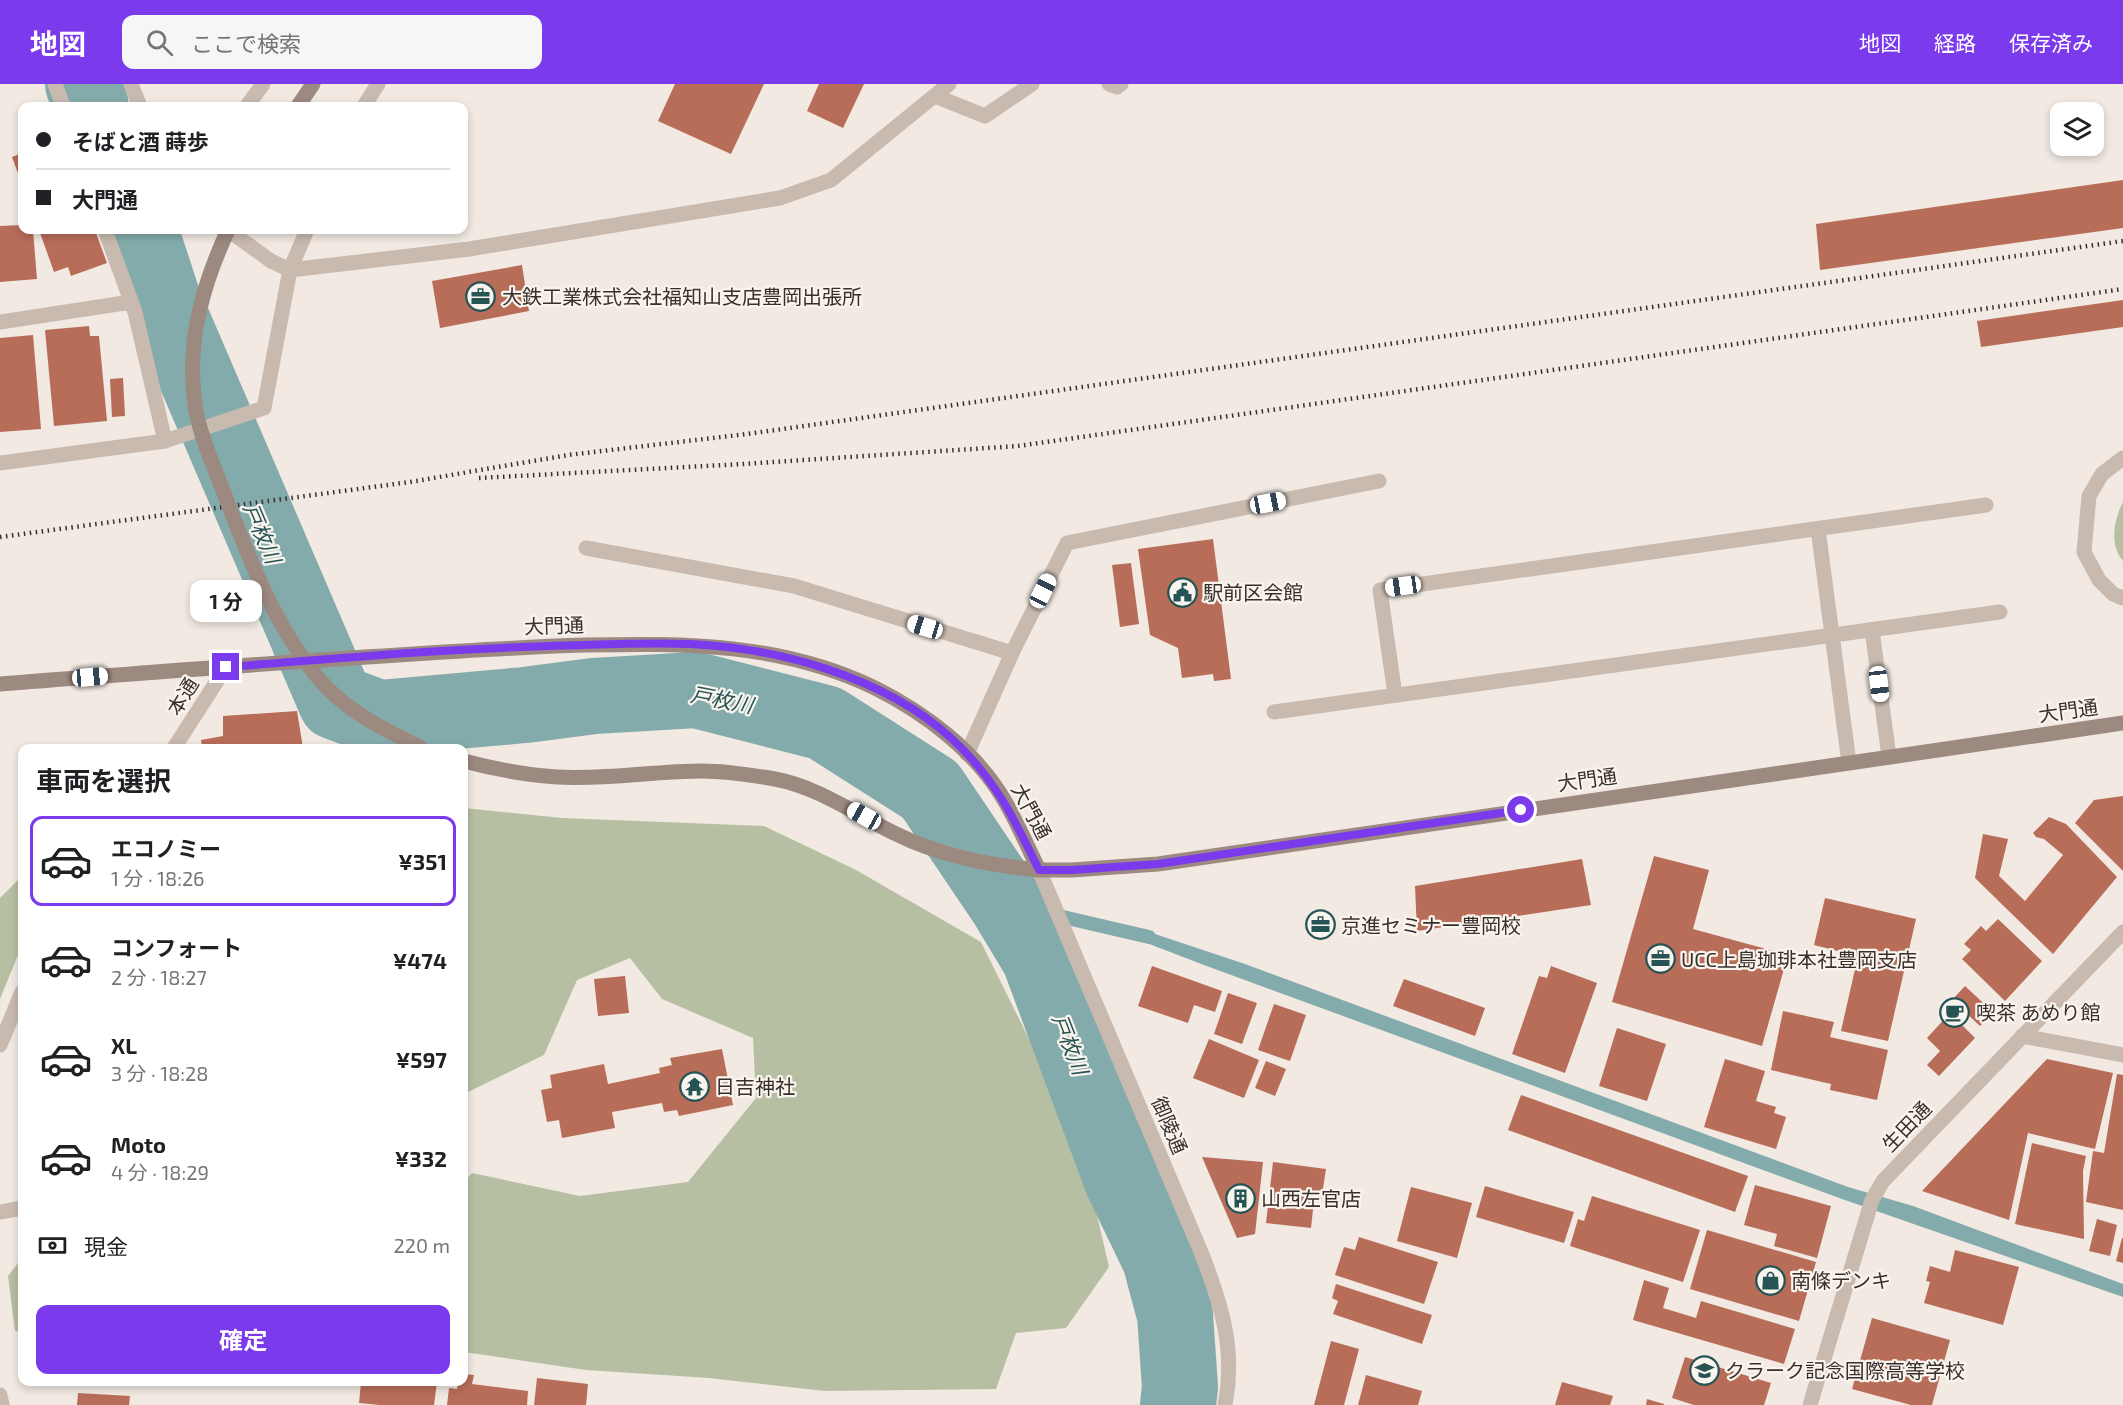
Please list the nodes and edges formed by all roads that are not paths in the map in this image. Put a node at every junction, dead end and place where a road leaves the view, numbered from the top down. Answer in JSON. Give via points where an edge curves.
{"nodes":[{"id":1,"x":55,"y":84,"type":"edge"},
{"id":2,"x":131,"y":84,"type":"edge"},
{"id":3,"x":263,"y":84,"type":"edge"},
{"id":4,"x":313,"y":84,"type":"edge"},
{"id":5,"x":378,"y":84,"type":"edge"},
{"id":6,"x":949,"y":84,"type":"edge"},
{"id":7,"x":1032,"y":84,"type":"edge"},
{"id":8,"x":1109,"y":84,"type":"edge"},
{"id":9,"x":1121,"y":84,"type":"edge"},
{"id":10,"x":934,"y":96,"type":"junction"},
{"id":11,"x":62,"y":102,"type":"edge"},
{"id":12,"x":138,"y":102,"type":"edge"},
{"id":13,"x":250,"y":102,"type":"edge"},
{"id":14,"x":301,"y":102,"type":"edge"},
{"id":15,"x":367,"y":102,"type":"edge"},
{"id":16,"x":106,"y":234,"type":"edge"},
{"id":17,"x":226,"y":234,"type":"edge"},
{"id":18,"x":234,"y":234,"type":"edge"},
{"id":19,"x":305,"y":234,"type":"edge"},
{"id":20,"x":290,"y":270,"type":"junction"},
{"id":21,"x":131,"y":302,"type":"junction"},
{"id":22,"x":0,"y":322,"type":"edge"},
{"id":23,"x":165,"y":441,"type":"junction"},
{"id":24,"x":2123,"y":458,"type":"edge"},
{"id":25,"x":0,"y":463,"type":"edge"},
{"id":26,"x":1379,"y":481,"type":"dead end"},
{"id":27,"x":1986,"y":505,"type":"dead end"},
{"id":28,"x":1818,"y":529,"type":"junction"},
{"id":29,"x":586,"y":548,"type":"dead end"},
{"id":30,"x":2123,"y":598,"type":"edge"},
{"id":31,"x":2000,"y":612,"type":"dead end"},
{"id":32,"x":1872,"y":630,"type":"junction"},
{"id":33,"x":1831,"y":635,"type":"junction"},
{"id":34,"x":1012,"y":653,"type":"junction"},
{"id":35,"x":226,"y":667,"type":"junction"},
{"id":36,"x":0,"y":684,"type":"edge"},
{"id":37,"x":1395,"y":695,"type":"junction"},
{"id":38,"x":1274,"y":712,"type":"dead end"},
{"id":39,"x":2123,"y":723,"type":"edge"},
{"id":40,"x":177,"y":744,"type":"edge"},
{"id":41,"x":414,"y":744,"type":"edge"},
{"id":42,"x":967,"y":754,"type":"junction"},
{"id":43,"x":1888,"y":757,"type":"junction"},
{"id":44,"x":468,"y":762,"type":"edge"},
{"id":45,"x":1849,"y":763,"type":"junction"},
{"id":46,"x":1039,"y":870,"type":"junction"},
{"id":47,"x":2123,"y":932,"type":"edge"},
{"id":48,"x":18,"y":1002,"type":"edge"},
{"id":49,"x":2022,"y":1036,"type":"junction"},
{"id":50,"x":0,"y":1045,"type":"edge"},
{"id":51,"x":2123,"y":1055,"type":"edge"},
{"id":52,"x":18,"y":1209,"type":"edge"},
{"id":53,"x":0,"y":1212,"type":"edge"},
{"id":54,"x":0,"y":1395,"type":"edge"},
{"id":55,"x":2,"y":1405,"type":"edge"},
{"id":56,"x":1225,"y":1405,"type":"edge"},
{"id":57,"x":1810,"y":1405,"type":"edge"}],
"edges":[{"from":1,"to":11,"type":"street"},
{"from":2,"to":12,"type":"street"},
{"from":3,"to":13,"type":"street"},
{"from":4,"to":14,"type":"street"},
{"from":5,"to":15,"type":"street"},
{"from":6,"to":10,"type":"street"},
{"from":7,"to":10,"type":"street","via":[[985,116]]},
{"from":8,"to":9,"type":"street"},
{"from":10,"to":20,"type":"street","via":[[831,180],[780,198],[469,249]]},
{"from":16,"to":21,"type":"street"},
{"from":17,"to":41,"type":"street","bridge":true,"via":[[198,318],[193,356],[198,423],[212,462],[268,600],[293,644],[319,680],[347,706],[378,727]]},
{"from":18,"to":20,"type":"street"},
{"from":19,"to":20,"type":"street"},
{"from":20,"to":23,"type":"street","via":[[264,408]]},
{"from":21,"to":22,"type":"street"},
{"from":21,"to":23,"type":"street"},
{"from":23,"to":25,"type":"street"},
{"from":24,"to":30,"type":"street","via":[[2102,474],[2089,496],[2084,552],[2099,580]]},
{"from":26,"to":34,"type":"street","via":[[1067,543]]},
{"from":27,"to":28,"type":"street"},
{"from":28,"to":33,"type":"street"},
{"from":28,"to":37,"type":"street","via":[[1380,590]]},
{"from":29,"to":34,"type":"street","via":[[794,586]]},
{"from":31,"to":32,"type":"street"},
{"from":32,"to":33,"type":"street"},
{"from":32,"to":43,"type":"street"},
{"from":33,"to":37,"type":"street"},
{"from":33,"to":45,"type":"street"},
{"from":34,"to":42,"type":"street"},
{"from":35,"to":36,"type":"street","name":"大門通"},
{"from":35,"to":40,"type":"street","name":"本通"},
{"from":35,"to":42,"type":"street","name":"大門通","via":[[503,648],[690,644],[743,649],[790,658],[875,688],[914,710]]},
{"from":37,"to":38,"type":"street"},
{"from":39,"to":43,"type":"street","name":"大門通"},
{"from":42,"to":46,"type":"street","name":"大門通","via":[[1003,798]]},
{"from":43,"to":45,"type":"street","name":"大門通"},
{"from":44,"to":46,"type":"street","via":[[558,777],[703,771],[779,780],[813,790],[931,849],[969,861]]},
{"from":45,"to":46,"type":"street","name":"大門通","via":[[1158,864]]},
{"from":46,"to":56,"type":"street","name":"御陵通","via":[[1221,1305],[1229,1354]]},
{"from":47,"to":49,"type":"street","name":"生田通"},
{"from":48,"to":50,"type":"street"},
{"from":49,"to":51,"type":"street"},
{"from":49,"to":57,"type":"street","name":"生田通","via":[[1877,1191]]},
{"from":52,"to":53,"type":"street"},
{"from":54,"to":55,"type":"street"}]}
